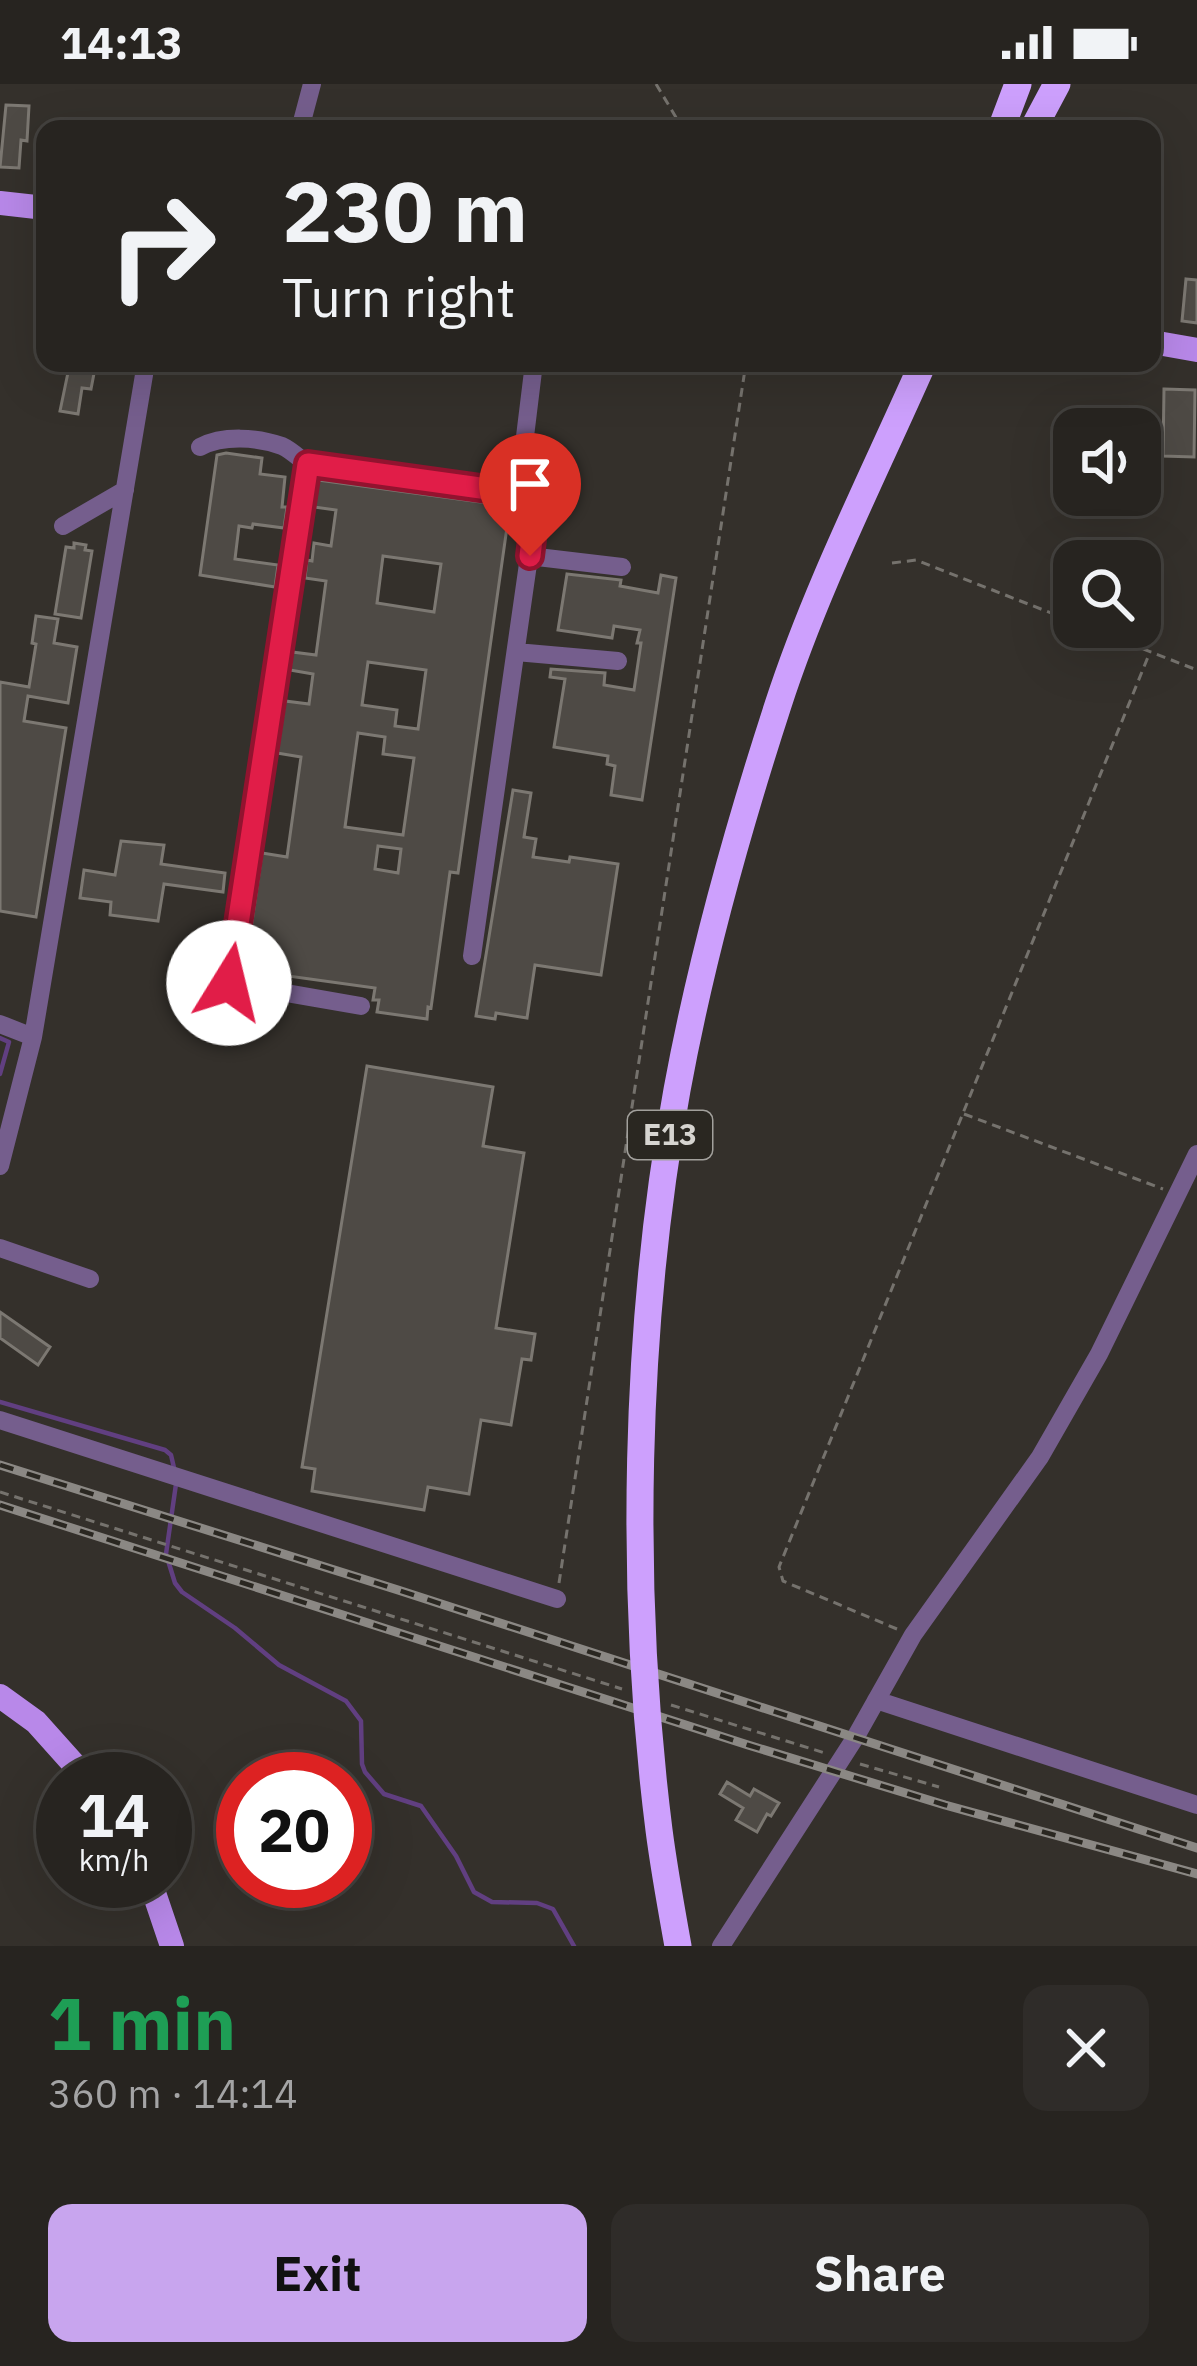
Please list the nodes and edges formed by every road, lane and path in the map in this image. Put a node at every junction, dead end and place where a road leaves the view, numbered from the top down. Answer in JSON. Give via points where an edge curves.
{"nodes":[{"id":1,"x":312,"y":84,"type":"edge"},
{"id":2,"x":656,"y":84,"type":"edge"},
{"id":3,"x":1016,"y":84,"type":"edge"},
{"id":4,"x":1037,"y":84,"type":"edge"},
{"id":5,"x":1057,"y":84,"type":"edge"},
{"id":6,"x":302,"y":120,"type":"edge"},
{"id":7,"x":678,"y":120,"type":"edge"},
{"id":8,"x":1002,"y":120,"type":"edge"},
{"id":9,"x":1023,"y":120,"type":"edge"},
{"id":10,"x":1038,"y":120,"type":"edge"},
{"id":11,"x":0,"y":203,"type":"edge"},
{"id":12,"x":36,"y":207,"type":"edge"},
{"id":13,"x":1161,"y":344,"type":"edge"},
{"id":14,"x":1197,"y":350,"type":"edge"},
{"id":15,"x":145,"y":372,"type":"edge"},
{"id":16,"x":533,"y":372,"type":"edge"},
{"id":17,"x":745,"y":372,"type":"edge"},
{"id":18,"x":900,"y":372,"type":"edge"},
{"id":19,"x":919,"y":372,"type":"edge"},
{"id":20,"x":200,"y":446,"type":"dead end"},
{"id":21,"x":308,"y":464,"type":"junction"},
{"id":22,"x":125,"y":490,"type":"junction"},
{"id":23,"x":530,"y":495,"type":"junction"},
{"id":24,"x":63,"y":526,"type":"dead end"},
{"id":25,"x":530,"y":556,"type":"junction"},
{"id":26,"x":892,"y":562,"type":"dead end"},
{"id":27,"x":622,"y":567,"type":"dead end"},
{"id":28,"x":1053,"y":614,"type":"edge"},
{"id":29,"x":1140,"y":648,"type":"edge"},
{"id":30,"x":516,"y":652,"type":"junction"},
{"id":31,"x":1150,"y":652,"type":"junction"},
{"id":32,"x":618,"y":661,"type":"dead end"},
{"id":33,"x":1197,"y":670,"type":"edge"},
{"id":34,"x":472,"y":956,"type":"dead end"},
{"id":35,"x":361,"y":1006,"type":"dead end"},
{"id":36,"x":0,"y":1024,"type":"edge"},
{"id":37,"x":33,"y":1037,"type":"junction"},
{"id":38,"x":963,"y":1114,"type":"junction"},
{"id":39,"x":1197,"y":1154,"type":"edge"},
{"id":40,"x":0,"y":1166,"type":"edge"},
{"id":41,"x":1179,"y":1195,"type":"junction"},
{"id":42,"x":0,"y":1248,"type":"edge"},
{"id":43,"x":90,"y":1279,"type":"dead end"},
{"id":44,"x":0,"y":1420,"type":"edge"},
{"id":45,"x":0,"y":1492,"type":"edge"},
{"id":46,"x":557,"y":1599,"type":"joint"},
{"id":47,"x":913,"y":1635,"type":"junction"},
{"id":48,"x":621,"y":1689,"type":"dead end"},
{"id":49,"x":0,"y":1696,"type":"edge"},
{"id":50,"x":876,"y":1700,"type":"junction"},
{"id":51,"x":665,"y":1703,"type":"dead end"},
{"id":52,"x":63,"y":1752,"type":"edge"},
{"id":53,"x":842,"y":1758,"type":"junction"},
{"id":54,"x":939,"y":1787,"type":"dead end"},
{"id":55,"x":1197,"y":1805,"type":"edge"},
{"id":56,"x":159,"y":1908,"type":"edge"},
{"id":57,"x":172,"y":1946,"type":"edge"},
{"id":58,"x":664,"y":1946,"type":"edge"},
{"id":59,"x":678,"y":1946,"type":"edge"},
{"id":60,"x":721,"y":1946,"type":"edge"}],
"edges":[{"from":1,"to":6,"type":"street"},
{"from":2,"to":7,"type":"path"},
{"from":3,"to":8,"type":"highway"},
{"from":4,"to":9,"type":"highway"},
{"from":5,"to":10,"type":"highway"},
{"from":11,"to":12,"type":"main road"},
{"from":13,"to":14,"type":"main road"},
{"from":15,"to":22,"type":"street"},
{"from":16,"to":23,"type":"street","via":[[521,461]]},
{"from":17,"to":46,"type":"path"},
{"from":18,"to":58,"type":"highway","number":"E13","via":[[760,715],[685,983],[660,1115],[637,1300],[627,1572],[640,1790]]},
{"from":19,"to":59,"type":"highway","number":"E13","bridge":true,"via":[[779,701],[702,970],[663,1180],[642,1430],[642,1613],[659,1831]]},
{"from":20,"to":21,"type":"street","via":[[249,440],[285,447]]},
{"from":21,"to":23,"type":"street"},
{"from":21,"to":35,"type":"street","via":[[229,983]]},
{"from":22,"to":24,"type":"street"},
{"from":22,"to":37,"type":"street"},
{"from":23,"to":25,"type":"street"},
{"from":25,"to":27,"type":"street"},
{"from":25,"to":30,"type":"street"},
{"from":26,"to":28,"type":"path","via":[[916,560]]},
{"from":29,"to":31,"type":"path"},
{"from":30,"to":32,"type":"street"},
{"from":30,"to":34,"type":"street"},
{"from":31,"to":33,"type":"path"},
{"from":31,"to":38,"type":"path"},
{"from":36,"to":37,"type":"street"},
{"from":37,"to":40,"type":"street"},
{"from":38,"to":41,"type":"path"},
{"from":38,"to":47,"type":"path","via":[[778,1567],[783,1581]]},
{"from":39,"to":41,"type":"street"},
{"from":41,"to":47,"type":"street","via":[[1040,1457]]},
{"from":42,"to":43,"type":"street"},
{"from":44,"to":46,"type":"street"},
{"from":45,"to":48,"type":"path"},
{"from":47,"to":50,"type":"street"},
{"from":49,"to":52,"type":"main road"},
{"from":50,"to":53,"type":"street"},
{"from":50,"to":55,"type":"street"},
{"from":51,"to":53,"type":"path"},
{"from":53,"to":54,"type":"path"},
{"from":53,"to":60,"type":"street"},
{"from":56,"to":57,"type":"main road"}]}
